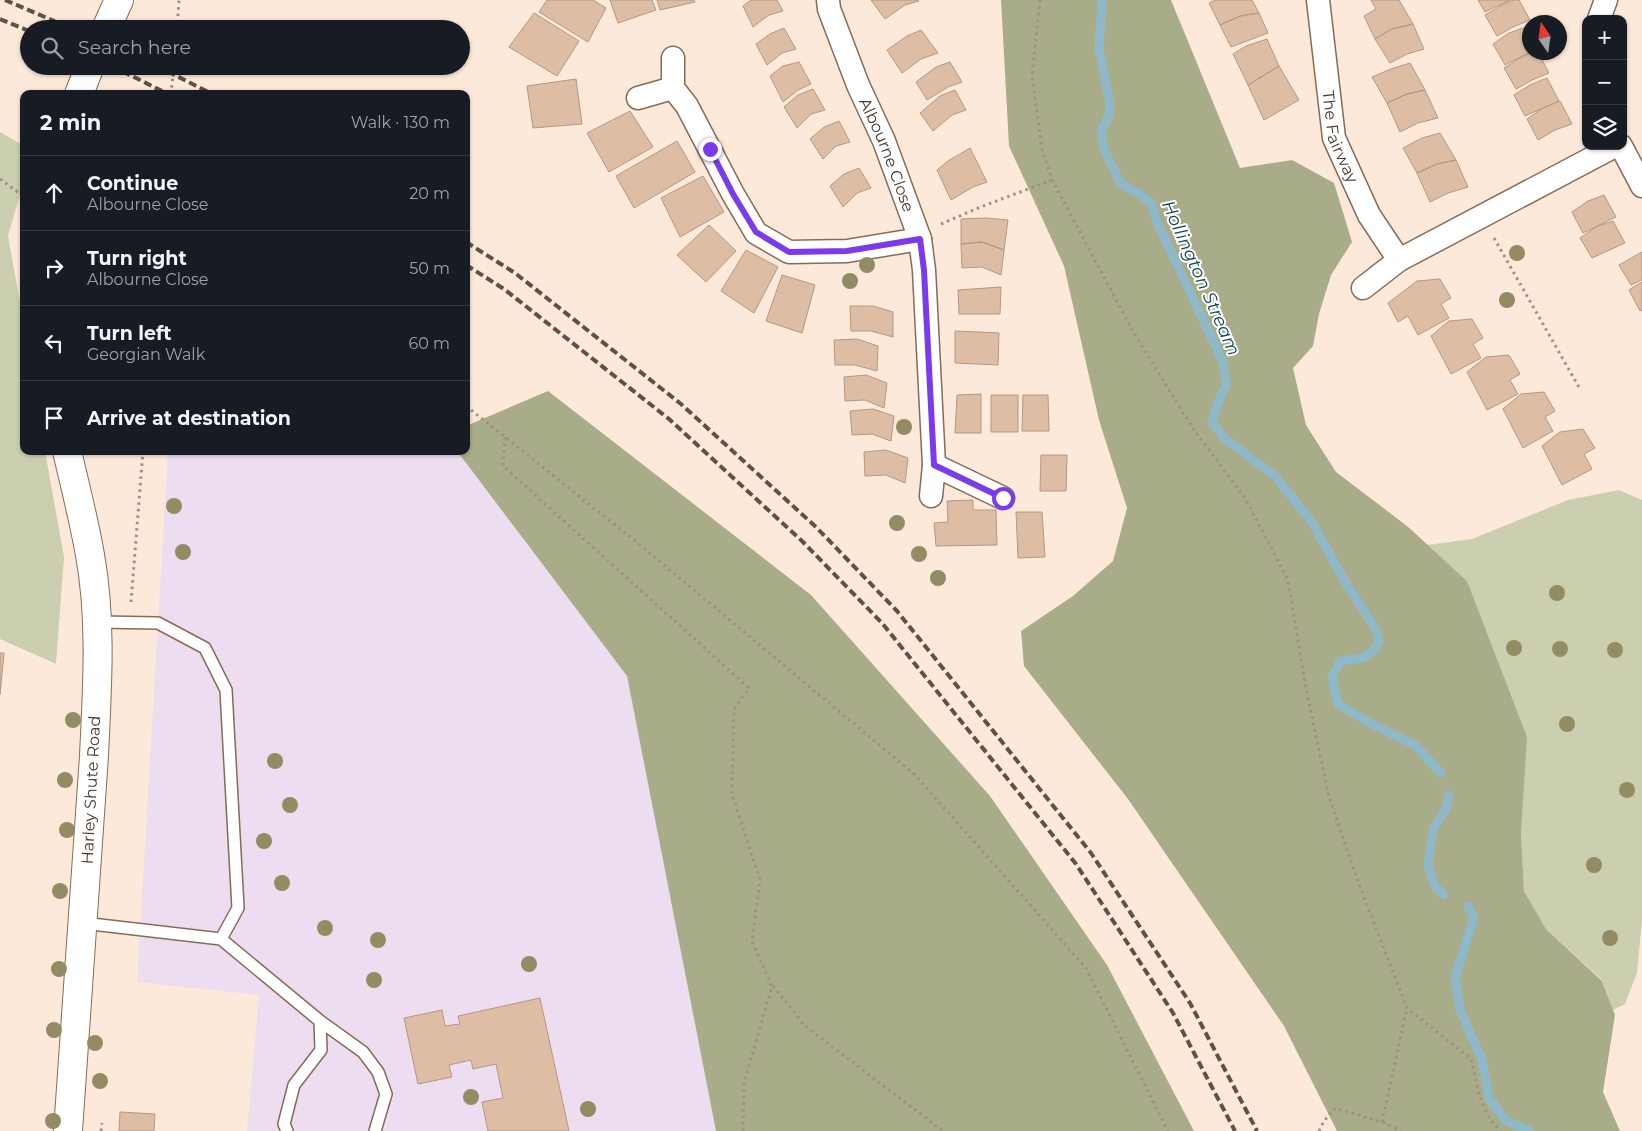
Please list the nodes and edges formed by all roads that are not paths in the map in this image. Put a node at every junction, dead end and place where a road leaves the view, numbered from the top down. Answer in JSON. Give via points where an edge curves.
{"nodes":[{"id":1,"x":119,"y":0,"type":"edge"},
{"id":2,"x":828,"y":0,"type":"edge"},
{"id":3,"x":1318,"y":0,"type":"edge"},
{"id":4,"x":1606,"y":0,"type":"edge"},
{"id":5,"x":1600,"y":15,"type":"edge"},
{"id":6,"x":110,"y":20,"type":"edge"},
{"id":7,"x":673,"y":58,"type":"dead end"},
{"id":8,"x":86,"y":75,"type":"edge"},
{"id":9,"x":673,"y":88,"type":"junction"},
{"id":10,"x":80,"y":90,"type":"edge"},
{"id":11,"x":638,"y":98,"type":"dead end"},
{"id":12,"x":1608,"y":150,"type":"edge"},
{"id":13,"x":1623,"y":150,"type":"edge"},
{"id":14,"x":1642,"y":186,"type":"edge"},
{"id":15,"x":919,"y":236,"type":"junction"},
{"id":16,"x":1399,"y":260,"type":"junction"},
{"id":17,"x":1362,"y":288,"type":"dead end"},
{"id":18,"x":68,"y":455,"type":"edge"},
{"id":19,"x":934,"y":465,"type":"junction"},
{"id":20,"x":931,"y":496,"type":"dead end"},
{"id":21,"x":1003,"y":498,"type":"dead end"},
{"id":22,"x":97,"y":622,"type":"junction"},
{"id":23,"x":83,"y":922,"type":"junction"},
{"id":24,"x":221,"y":939,"type":"junction"},
{"id":25,"x":320,"y":1021,"type":"junction"},
{"id":26,"x":68,"y":1131,"type":"edge"},
{"id":27,"x":287,"y":1131,"type":"edge"},
{"id":28,"x":375,"y":1131,"type":"edge"}],
"edges":[{"from":1,"to":6,"type":"main road"},
{"from":2,"to":15,"type":"street","name":"Albourne Close","via":[[858,85],[884,141]]},
{"from":3,"to":16,"type":"street","name":"The Fairway","via":[[1334,138],[1369,215]]},
{"from":4,"to":5,"type":"street"},
{"from":7,"to":9,"type":"street"},
{"from":8,"to":10,"type":"main road"},
{"from":9,"to":11,"type":"street"},
{"from":9,"to":15,"type":"street","via":[[687,106],[756,232],[789,252],[847,251]]},
{"from":12,"to":16,"type":"street"},
{"from":13,"to":14,"type":"street"},
{"from":15,"to":19,"type":"street","name":"Albourne Close","via":[[924,270]]},
{"from":16,"to":17,"type":"street"},
{"from":18,"to":22,"type":"main road","name":"Harley Shute Road","via":[[90,556]]},
{"from":19,"to":20,"type":"street","name":"Albourne Close"},
{"from":19,"to":21,"type":"street"},
{"from":22,"to":23,"type":"main road","name":"Harley Shute Road","via":[[97,693]]},
{"from":22,"to":24,"type":"lane","via":[[158,623],[205,648],[226,690],[238,908]]},
{"from":23,"to":24,"type":"lane"},
{"from":23,"to":26,"type":"main road","name":"Harley Shute Road"},
{"from":24,"to":25,"type":"lane"},
{"from":25,"to":27,"type":"lane","via":[[321,1050],[294,1086],[284,1124]]},
{"from":25,"to":28,"type":"lane","via":[[363,1052],[378,1072],[386,1094]]}]}
